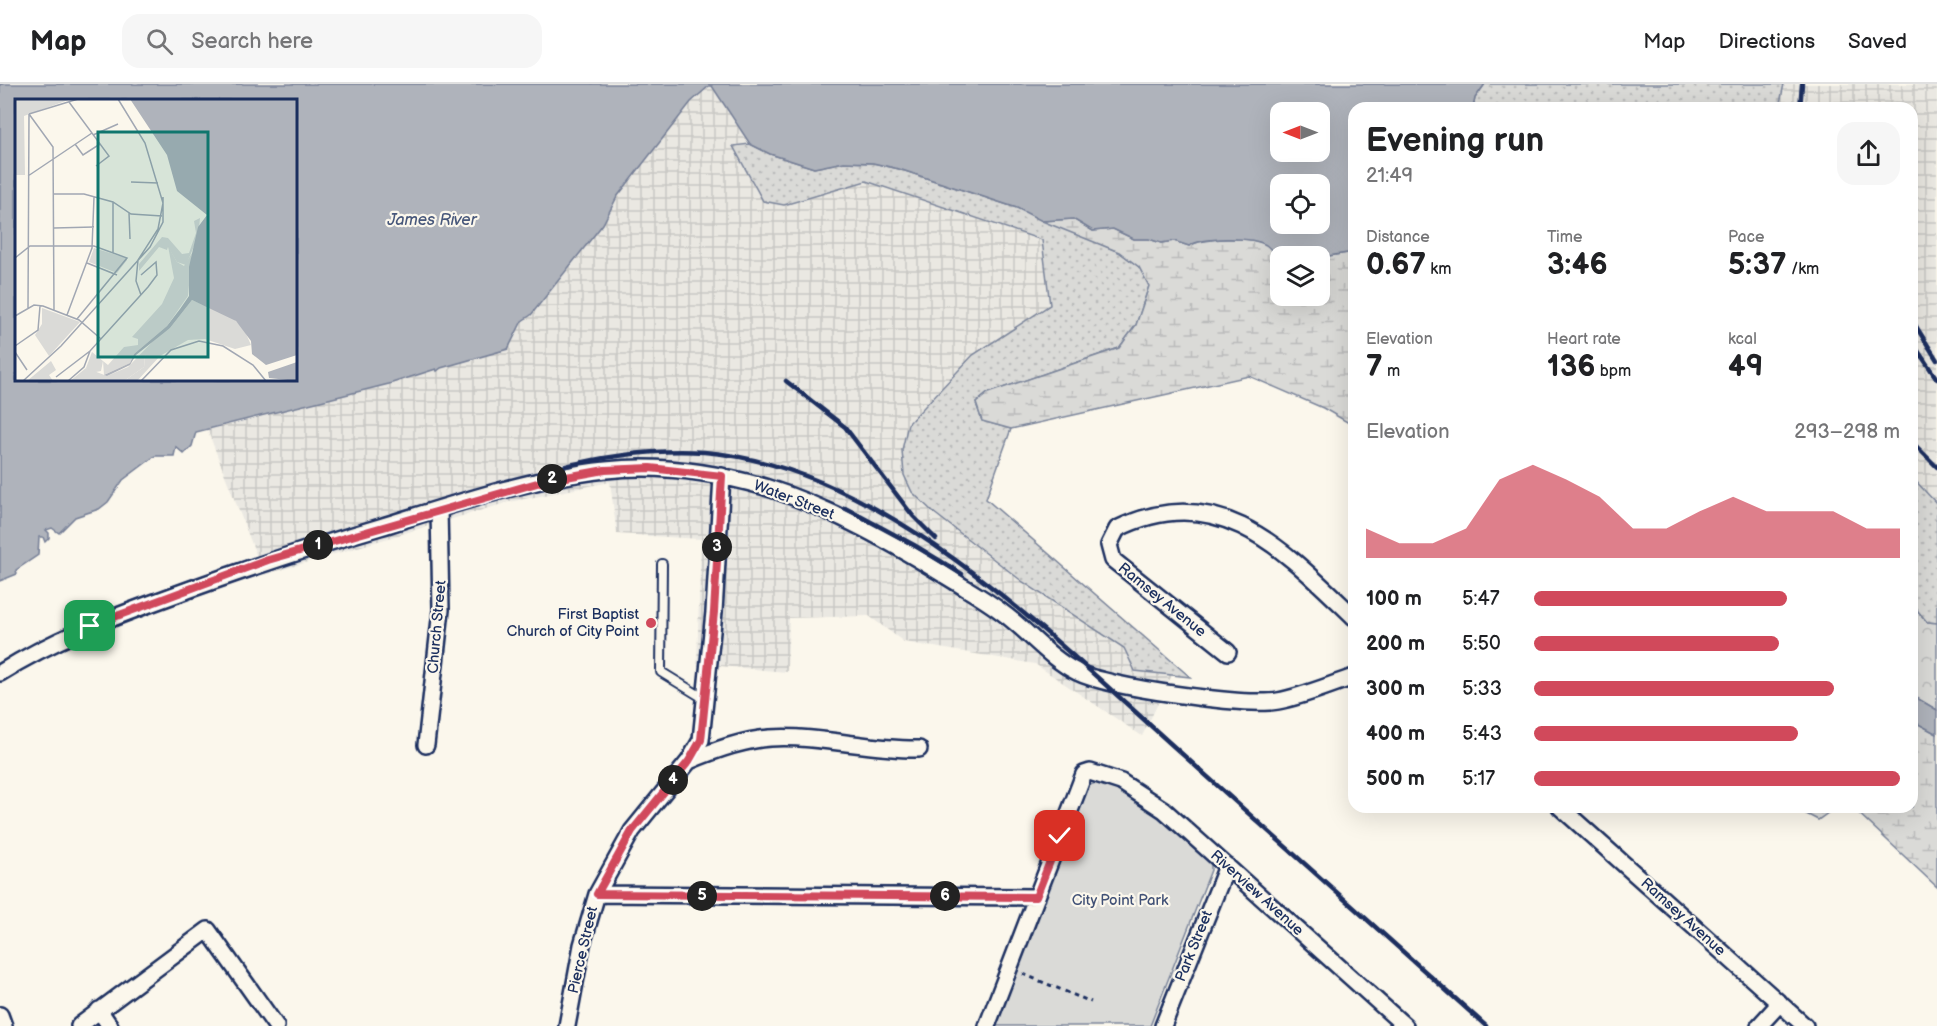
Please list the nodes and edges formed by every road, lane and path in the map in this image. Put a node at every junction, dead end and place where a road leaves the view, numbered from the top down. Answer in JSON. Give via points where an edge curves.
{"nodes":[{"id":1,"x":722,"y":476,"type":"junction"},
{"id":2,"x":439,"y":509,"type":"junction"},
{"id":3,"x":662,"y":564,"type":"dead end"},
{"id":4,"x":1348,"y":612,"type":"edge"},
{"id":5,"x":1228,"y":652,"type":"dead end"},
{"id":6,"x":0,"y":673,"type":"edge"},
{"id":7,"x":1348,"y":679,"type":"edge"},
{"id":8,"x":706,"y":699,"type":"junction"},
{"id":9,"x":426,"y":745,"type":"dead end"},
{"id":10,"x":919,"y":749,"type":"dead end"},
{"id":11,"x":689,"y":761,"type":"junction"},
{"id":12,"x":1567,"y":813,"type":"edge"},
{"id":13,"x":1227,"y":866,"type":"junction"},
{"id":14,"x":597,"y":894,"type":"junction"},
{"id":15,"x":1036,"y":897,"type":"junction"},
{"id":16,"x":1009,"y":969,"type":"junction"},
{"id":17,"x":1091,"y":1002,"type":"dead end"},
{"id":18,"x":1780,"y":1003,"type":"junction"},
{"id":19,"x":99,"y":1010,"type":"junction"},
{"id":20,"x":0,"y":1015,"type":"edge"},
{"id":21,"x":4,"y":1026,"type":"edge"},
{"id":22,"x":79,"y":1026,"type":"edge"},
{"id":23,"x":110,"y":1026,"type":"edge"},
{"id":24,"x":276,"y":1026,"type":"edge"},
{"id":25,"x":567,"y":1026,"type":"edge"},
{"id":26,"x":987,"y":1026,"type":"edge"},
{"id":27,"x":1162,"y":1026,"type":"edge"},
{"id":28,"x":1405,"y":1026,"type":"edge"},
{"id":29,"x":1759,"y":1026,"type":"edge"},
{"id":30,"x":1805,"y":1026,"type":"edge"}],
"edges":[{"from":1,"to":2,"type":"street","name":"Water Street","via":[[650,468],[605,470],[544,481]]},
{"from":1,"to":7,"type":"street","name":"Water Street","via":[[797,498],[912,556],[1001,611],[1069,667],[1099,680],[1259,702],[1299,696]]},
{"from":1,"to":8,"type":"street","name":"Pierce Street"},
{"from":2,"to":6,"type":"street","name":"Water Street","via":[[268,560],[90,626]]},
{"from":2,"to":9,"type":"street","name":"Church Street","via":[[441,610]]},
{"from":3,"to":8,"type":"lane","via":[[661,672]]},
{"from":4,"to":5,"type":"street","name":"Ramsey Avenue","via":[[1262,536],[1223,517],[1202,513],[1151,515],[1117,529],[1110,545],[1113,560]]},
{"from":8,"to":11,"type":"street","name":"Pierce Street","via":[[701,740]]},
{"from":10,"to":11,"type":"street","via":[[767,738],[718,749]]},
{"from":11,"to":14,"type":"street","name":"Pierce Street","via":[[632,831]]},
{"from":12,"to":18,"type":"street","name":"Ramsey Avenue"},
{"from":13,"to":15,"type":"street","name":"Riverview Avenue","via":[[1145,796],[1100,773],[1090,772],[1084,774]]},
{"from":13,"to":27,"type":"street","name":"Park Street"},
{"from":13,"to":28,"type":"street","name":"Riverview Avenue"},
{"from":14,"to":15,"type":"street"},
{"from":14,"to":25,"type":"street","name":"Pierce Street","via":[[582,945]]},
{"from":15,"to":16,"type":"street"},
{"from":16,"to":17,"type":"path"},
{"from":16,"to":26,"type":"street"},
{"from":18,"to":29,"type":"street"},
{"from":18,"to":30,"type":"street","name":"Ramsey Avenue"},
{"from":19,"to":22,"type":"street"},
{"from":19,"to":23,"type":"street"},
{"from":19,"to":24,"type":"street","via":[[208,930]]},
{"from":20,"to":21,"type":"street"}]}
